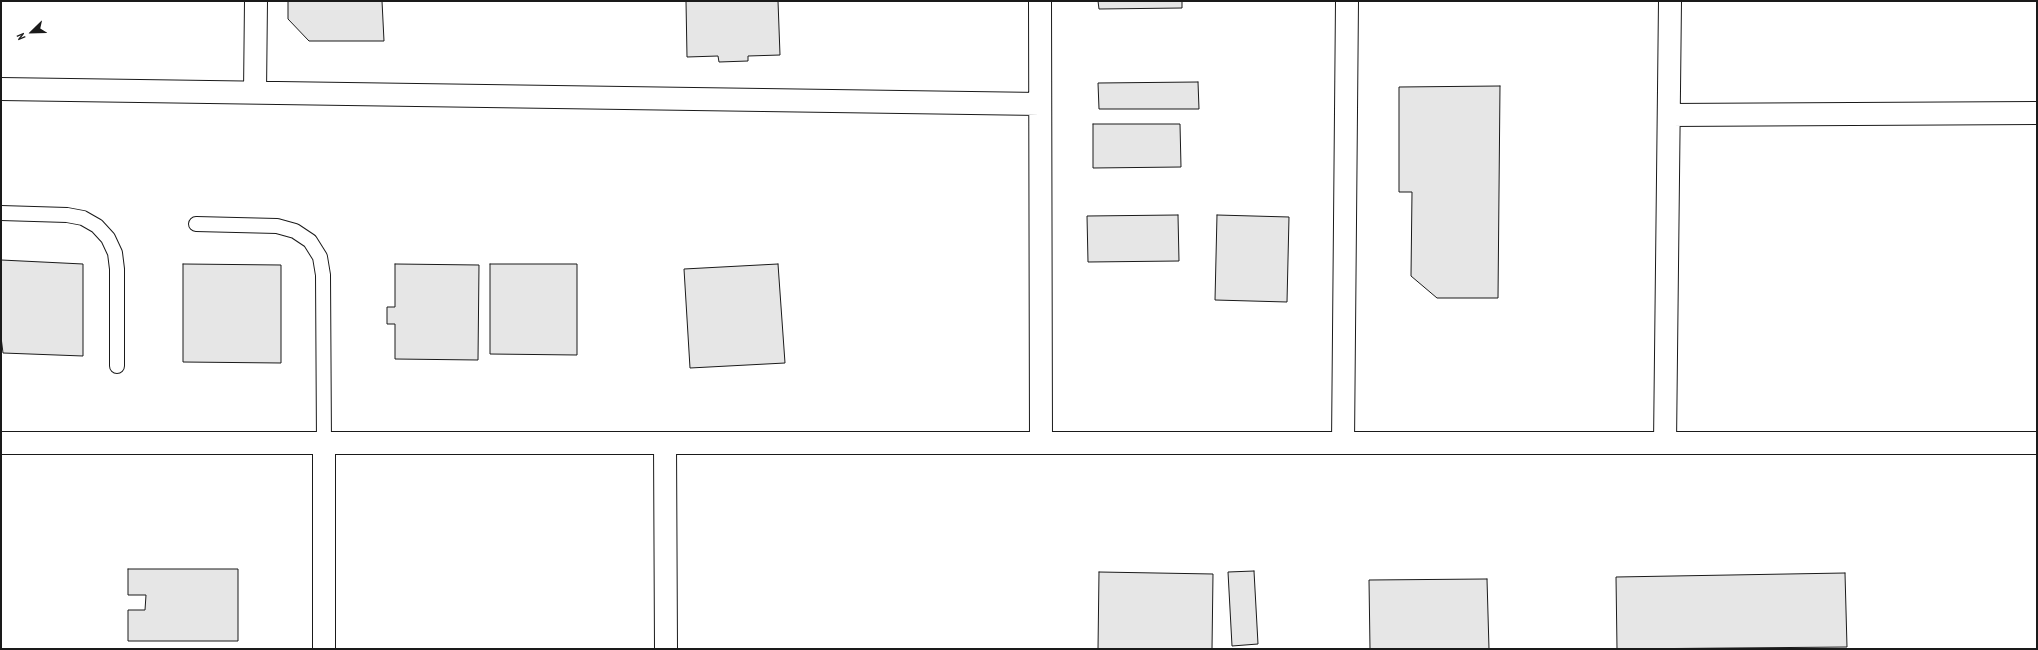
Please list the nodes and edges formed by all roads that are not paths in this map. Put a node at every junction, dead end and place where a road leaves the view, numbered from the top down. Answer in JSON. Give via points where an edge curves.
{"nodes":[{"id":1,"x":256,"y":1,"type":"edge"},
{"id":2,"x":1040,"y":1,"type":"edge"},
{"id":3,"x":1347,"y":1,"type":"edge"},
{"id":4,"x":1670,"y":1,"type":"edge"},
{"id":5,"x":1,"y":89,"type":"edge"},
{"id":6,"x":255,"y":92,"type":"junction"},
{"id":7,"x":1040,"y":104,"type":"junction"},
{"id":8,"x":2037,"y":113,"type":"edge"},
{"id":9,"x":1669,"y":115,"type":"junction"},
{"id":10,"x":1,"y":213,"type":"edge"},
{"id":11,"x":196,"y":224,"type":"dead end"},
{"id":12,"x":117,"y":366,"type":"dead end"},
{"id":13,"x":1,"y":443,"type":"edge"},
{"id":14,"x":1343,"y":443,"type":"junction"},
{"id":15,"x":1665,"y":443,"type":"junction"},
{"id":16,"x":2037,"y":443,"type":"edge"},
{"id":17,"x":324,"y":444,"type":"junction"},
{"id":18,"x":665,"y":444,"type":"junction"},
{"id":19,"x":1041,"y":444,"type":"junction"},
{"id":20,"x":324,"y":649,"type":"edge"},
{"id":21,"x":666,"y":649,"type":"edge"}],
"edges":[{"from":1,"to":6,"type":"street"},
{"from":2,"to":7,"type":"street"},
{"from":3,"to":14,"type":"street"},
{"from":4,"to":9,"type":"street"},
{"from":5,"to":6,"type":"street"},
{"from":6,"to":7,"type":"street"},
{"from":7,"to":19,"type":"street"},
{"from":8,"to":9,"type":"street"},
{"from":9,"to":15,"type":"street"},
{"from":10,"to":12,"type":"lane","via":[[67,214],[83,218],[97,226],[108,238],[115,253],[117,269]]},
{"from":11,"to":17,"type":"lane","via":[[277,226],[295,231],[310,241],[320,257],[323,274]]},
{"from":13,"to":17,"type":"street"},
{"from":14,"to":15,"type":"street"},
{"from":14,"to":19,"type":"street"},
{"from":15,"to":16,"type":"street"},
{"from":17,"to":18,"type":"street"},
{"from":17,"to":20,"type":"street"},
{"from":18,"to":19,"type":"street"},
{"from":18,"to":21,"type":"street"}]}
